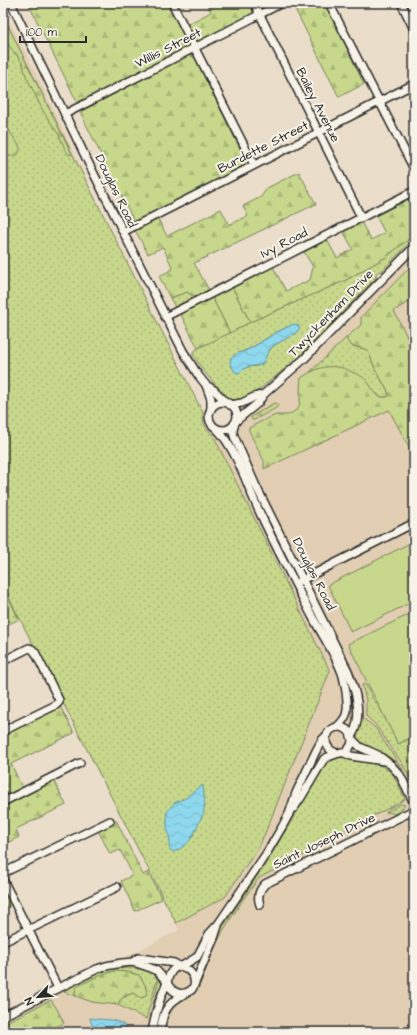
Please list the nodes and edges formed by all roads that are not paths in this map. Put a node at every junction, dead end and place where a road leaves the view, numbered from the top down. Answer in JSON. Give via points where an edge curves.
{"nodes":[{"id":1,"x":11,"y":3,"type":"edge"},
{"id":2,"x":172,"y":3,"type":"edge"},
{"id":3,"x":254,"y":3,"type":"edge"},
{"id":4,"x":282,"y":3,"type":"edge"},
{"id":5,"x":329,"y":3,"type":"edge"},
{"id":6,"x":401,"y":3,"type":"edge"},
{"id":7,"x":260,"y":15,"type":"junction"},
{"id":8,"x":414,"y":29,"type":"edge"},
{"id":9,"x":195,"y":48,"type":"junction"},
{"id":10,"x":414,"y":84,"type":"edge"},
{"id":11,"x":379,"y":101,"type":"junction"},
{"id":12,"x":65,"y":114,"type":"junction"},
{"id":13,"x":318,"y":133,"type":"junction"},
{"id":14,"x":254,"y":166,"type":"junction"},
{"id":15,"x":414,"y":169,"type":"edge"},
{"id":16,"x":414,"y":191,"type":"edge"},
{"id":17,"x":361,"y":217,"type":"junction"},
{"id":18,"x":123,"y":232,"type":"junction"},
{"id":19,"x":414,"y":246,"type":"edge"},
{"id":20,"x":165,"y":317,"type":"junction"},
{"id":21,"x":206,"y":385,"type":"junction"},
{"id":22,"x":264,"y":394,"type":"junction"},
{"id":23,"x":229,"y":404,"type":"junction"},
{"id":24,"x":211,"y":409,"type":"junction"},
{"id":25,"x":235,"y":422,"type":"junction"},
{"id":26,"x":217,"y":429,"type":"junction"},
{"id":27,"x":414,"y":523,"type":"edge"},
{"id":28,"x":303,"y":579,"type":"junction"},
{"id":29,"x":295,"y":583,"type":"junction"},
{"id":30,"x":3,"y":661,"type":"edge"},
{"id":31,"x":337,"y":727,"type":"junction"},
{"id":32,"x":3,"y":731,"type":"edge"},
{"id":33,"x":328,"y":734,"type":"junction"},
{"id":34,"x":352,"y":738,"type":"junction"},
{"id":35,"x":340,"y":753,"type":"junction"},
{"id":36,"x":386,"y":761,"type":"junction"},
{"id":37,"x":80,"y":764,"type":"dead end"},
{"id":38,"x":3,"y":802,"type":"edge"},
{"id":39,"x":414,"y":803,"type":"edge"},
{"id":40,"x":414,"y":810,"type":"edge"},
{"id":41,"x":289,"y":814,"type":"junction"},
{"id":42,"x":110,"y":821,"type":"dead end"},
{"id":43,"x":3,"y":873,"type":"edge"},
{"id":44,"x":3,"y":880,"type":"edge"},
{"id":45,"x":117,"y":887,"type":"dead end"},
{"id":46,"x":260,"y":905,"type":"dead end"},
{"id":47,"x":219,"y":923,"type":"junction"},
{"id":48,"x":28,"y":930,"type":"junction"},
{"id":49,"x":3,"y":942,"type":"edge"},
{"id":50,"x":133,"y":962,"type":"junction"},
{"id":51,"x":181,"y":966,"type":"junction"},
{"id":52,"x":167,"y":983,"type":"junction"},
{"id":53,"x":195,"y":983,"type":"junction"},
{"id":54,"x":58,"y":988,"type":"junction"},
{"id":55,"x":184,"y":993,"type":"junction"},
{"id":56,"x":3,"y":1016,"type":"edge"},
{"id":57,"x":152,"y":1032,"type":"edge"},
{"id":58,"x":160,"y":1032,"type":"edge"}],
"edges":[{"from":1,"to":12,"type":"street","name":"Douglas Road"},
{"from":2,"to":9,"type":"street"},
{"from":3,"to":7,"type":"street","name":"Bailey Avenue"},
{"from":4,"to":7,"type":"street","name":"Willis Street"},
{"from":5,"to":11,"type":"street"},
{"from":6,"to":8,"type":"street"},
{"from":7,"to":9,"type":"street","name":"Willis Street"},
{"from":7,"to":13,"type":"street","name":"Bailey Avenue"},
{"from":9,"to":12,"type":"street","name":"Willis Street"},
{"from":9,"to":14,"type":"street"},
{"from":10,"to":11,"type":"street","name":"Burdette Street"},
{"from":11,"to":13,"type":"street","name":"Burdette Street"},
{"from":11,"to":15,"type":"street"},
{"from":12,"to":18,"type":"street","name":"Douglas Road"},
{"from":13,"to":14,"type":"street","name":"Burdette Street"},
{"from":13,"to":17,"type":"street","name":"Bailey Avenue"},
{"from":14,"to":18,"type":"street","name":"Burdette Street"},
{"from":16,"to":17,"type":"street","name":"Ivy Road"},
{"from":17,"to":20,"type":"street","name":"Ivy Road"},
{"from":18,"to":20,"type":"street","name":"Douglas Road"},
{"from":19,"to":22,"type":"street","name":"Twyckenham Drive","via":[[304,359]]},
{"from":20,"to":21,"type":"street","name":"Douglas Road","via":[[190,364]]},
{"from":21,"to":23,"type":"street","name":"Douglas Road"},
{"from":21,"to":24,"type":"street","name":"Douglas Road","via":[[211,399]]},
{"from":22,"to":23,"type":"street","name":"Twyckenham Drive","via":[[242,403]]},
{"from":22,"to":25,"type":"street","name":"Twyckenham Drive","via":[[258,403]]},
{"from":23,"to":24,"type":"street","via":[[223,402]]},
{"from":23,"to":25,"type":"street","via":[[236,412]]},
{"from":24,"to":26,"type":"street","via":[[209,418]]},
{"from":25,"to":26,"type":"street","via":[[230,428]]},
{"from":25,"to":28,"type":"street","name":"Douglas Road","via":[[233,432],[236,441]]},
{"from":26,"to":29,"type":"street","name":"Douglas Road","via":[[231,448],[259,512]]},
{"from":27,"to":28,"type":"street"},
{"from":28,"to":29,"type":"street"},
{"from":28,"to":34,"type":"street","name":"Douglas Road","via":[[342,656],[353,684],[358,716]]},
{"from":29,"to":31,"type":"street","name":"Douglas Road","via":[[342,674],[346,715]]},
{"from":30,"to":32,"type":"street","via":[[26,649],[32,649],[59,700],[56,705]]},
{"from":31,"to":33,"type":"street"},
{"from":31,"to":34,"type":"street","via":[[347,730]]},
{"from":33,"to":35,"type":"street","via":[[328,746]]},
{"from":33,"to":41,"type":"street","via":[[316,751]]},
{"from":34,"to":35,"type":"street","via":[[348,749]]},
{"from":34,"to":36,"type":"street","via":[[363,749]]},
{"from":35,"to":36,"type":"street"},
{"from":35,"to":41,"type":"street","via":[[324,759]]},
{"from":36,"to":39,"type":"street","via":[[400,776]]},
{"from":37,"to":38,"type":"street"},
{"from":40,"to":46,"type":"street","name":"Saint Joseph Drive","via":[[265,884],[258,897]]},
{"from":41,"to":47,"type":"street","via":[[266,854]]},
{"from":42,"to":43,"type":"street"},
{"from":44,"to":48,"type":"street"},
{"from":45,"to":48,"type":"street"},
{"from":47,"to":51,"type":"street","via":[[209,934],[197,957]]},
{"from":47,"to":53,"type":"street"},
{"from":48,"to":49,"type":"street"},
{"from":48,"to":54,"type":"street"},
{"from":50,"to":51,"type":"street","via":[[138,958],[147,958]]},
{"from":50,"to":52,"type":"street","via":[[156,971]]},
{"from":50,"to":54,"type":"street","via":[[97,969]]},
{"from":51,"to":52,"type":"street","via":[[172,971]]},
{"from":51,"to":53,"type":"street","via":[[192,974]]},
{"from":52,"to":55,"type":"street","via":[[176,992]]},
{"from":52,"to":57,"type":"street","via":[[160,999]]},
{"from":53,"to":55,"type":"street","via":[[191,990]]},
{"from":54,"to":56,"type":"street"},
{"from":55,"to":58,"type":"street","via":[[173,1000],[165,1010]]}]}
